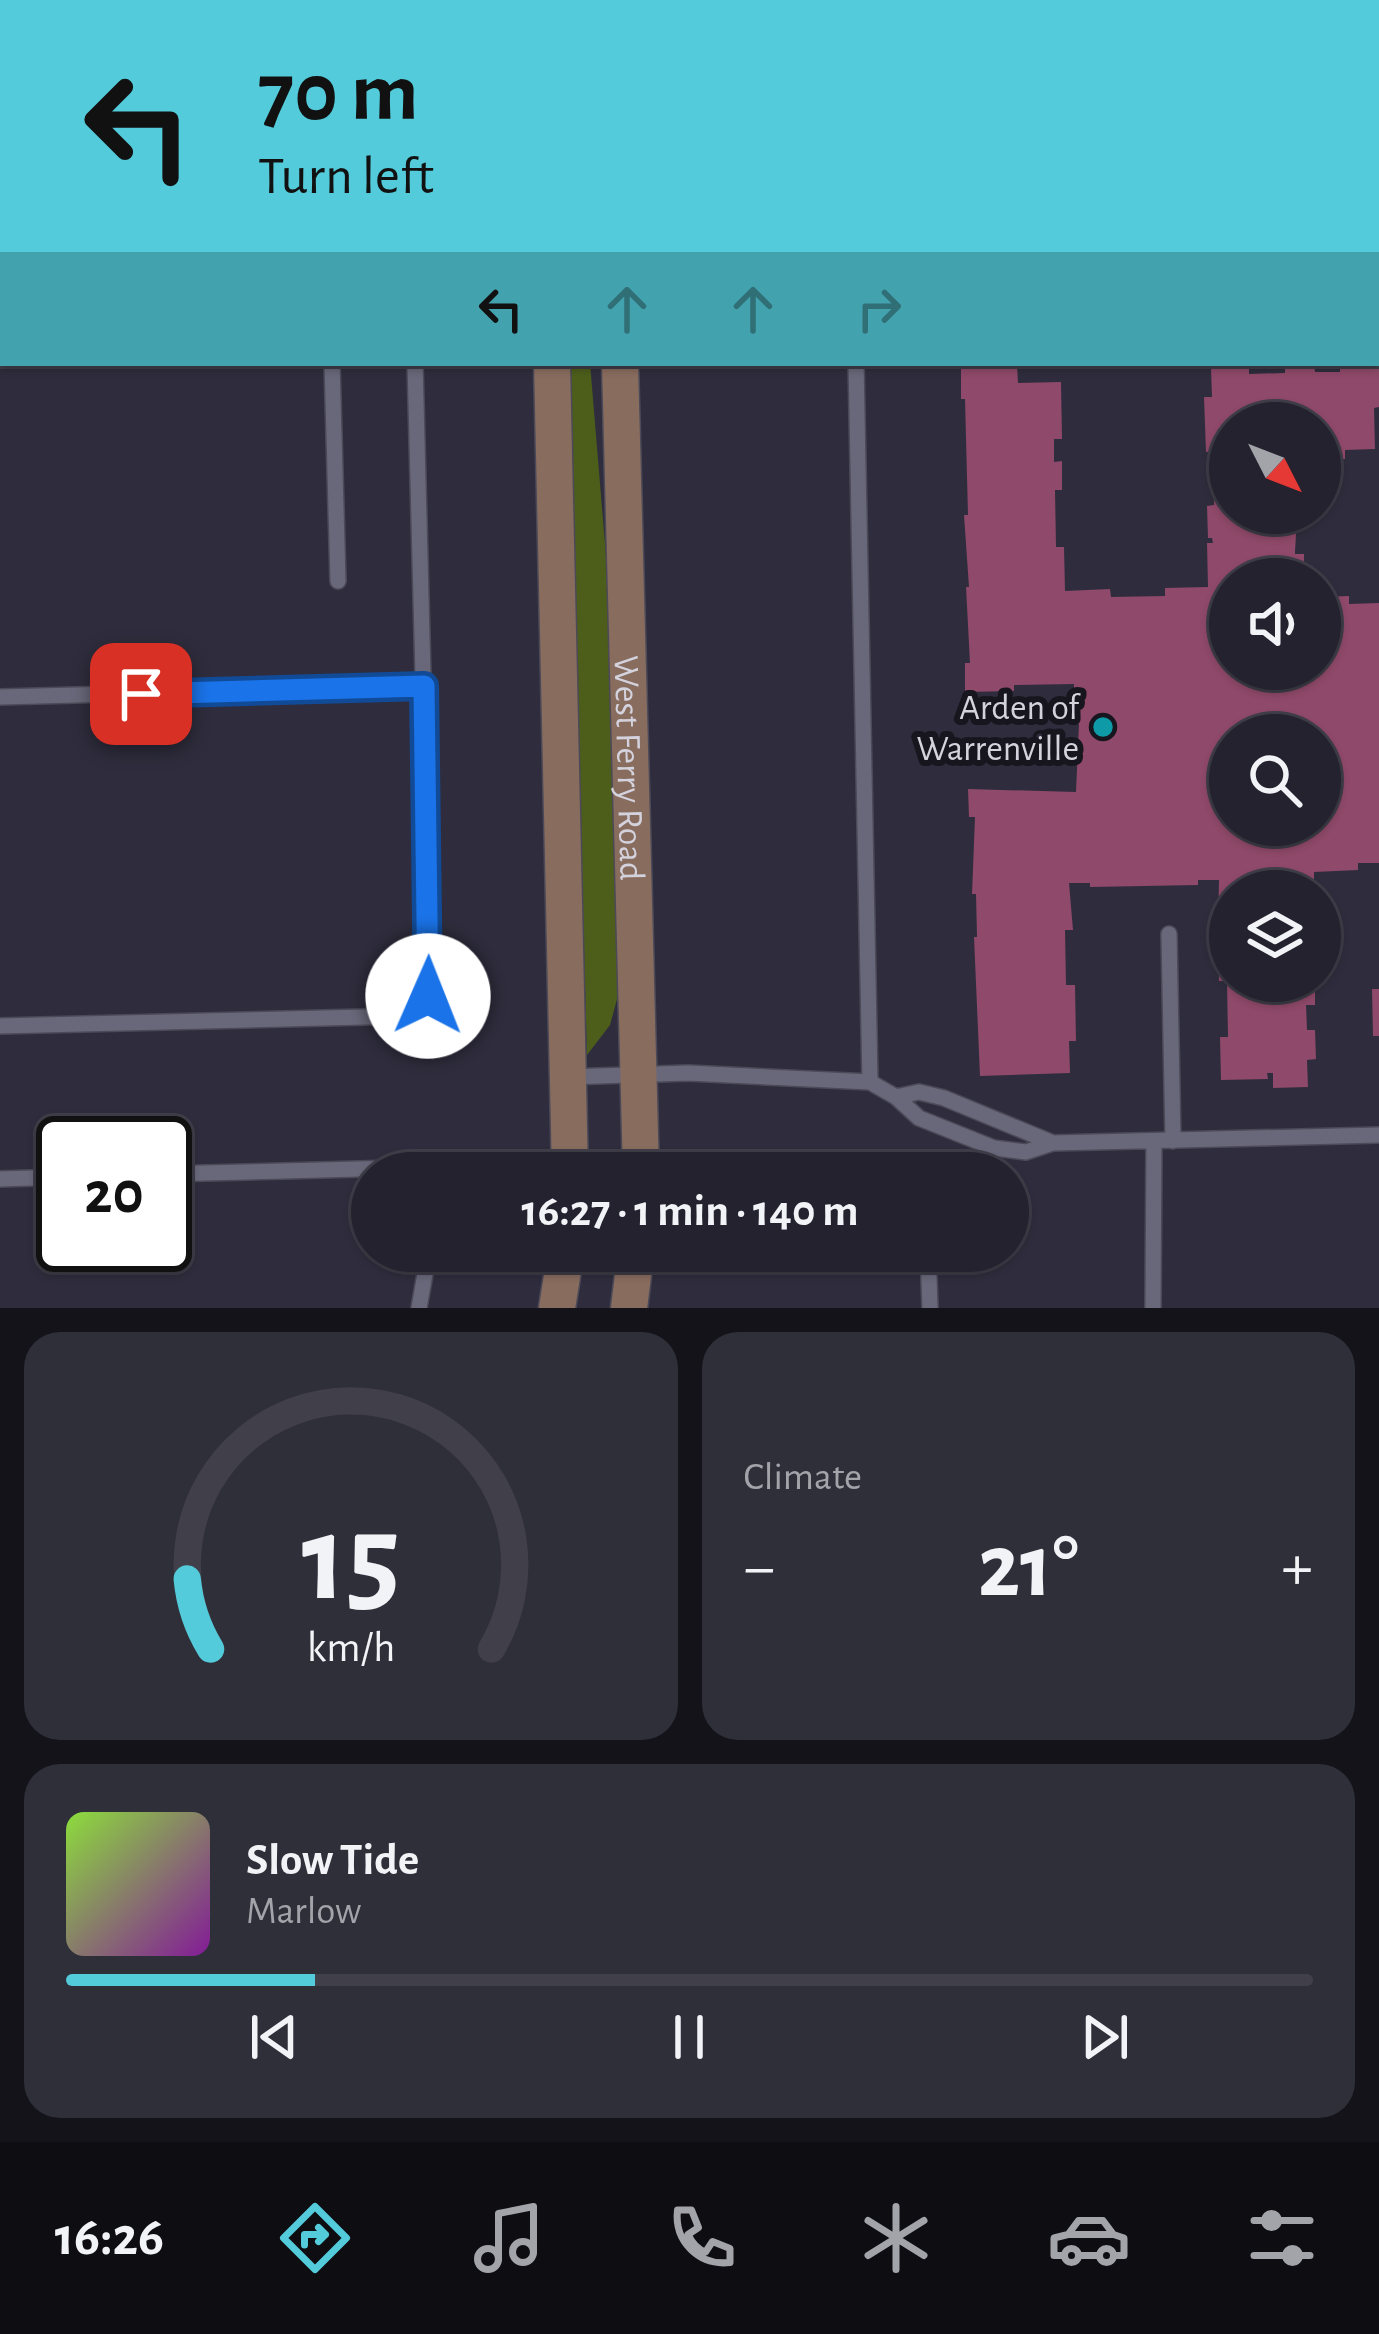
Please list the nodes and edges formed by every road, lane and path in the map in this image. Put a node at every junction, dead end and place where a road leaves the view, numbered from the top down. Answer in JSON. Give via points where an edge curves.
{"nodes":[{"id":1,"x":332,"y":366,"type":"edge"},
{"id":2,"x":415,"y":366,"type":"edge"},
{"id":3,"x":552,"y":366,"type":"edge"},
{"id":4,"x":620,"y":366,"type":"edge"},
{"id":5,"x":856,"y":366,"type":"edge"},
{"id":6,"x":338,"y":581,"type":"dead end"},
{"id":7,"x":424,"y":686,"type":"junction"},
{"id":8,"x":0,"y":698,"type":"edge"},
{"id":9,"x":1169,"y":934,"type":"dead end"},
{"id":10,"x":0,"y":1026,"type":"edge"},
{"id":11,"x":640,"y":1076,"type":"junction"},
{"id":12,"x":568,"y":1077,"type":"junction"},
{"id":13,"x":869,"y":1082,"type":"junction"},
{"id":14,"x":896,"y":1097,"type":"junction"},
{"id":15,"x":1379,"y":1136,"type":"edge"},
{"id":16,"x":1154,"y":1141,"type":"junction"},
{"id":17,"x":1172,"y":1141,"type":"junction"},
{"id":18,"x":1053,"y":1144,"type":"junction"},
{"id":19,"x":570,"y":1152,"type":"edge"},
{"id":20,"x":641,"y":1152,"type":"edge"},
{"id":21,"x":351,"y":1168,"type":"edge"},
{"id":22,"x":192,"y":1173,"type":"edge"},
{"id":23,"x":36,"y":1178,"type":"edge"},
{"id":24,"x":0,"y":1179,"type":"edge"},
{"id":25,"x":425,"y":1272,"type":"edge"},
{"id":26,"x":563,"y":1272,"type":"edge"},
{"id":27,"x":633,"y":1272,"type":"edge"},
{"id":28,"x":929,"y":1272,"type":"edge"},
{"id":29,"x":419,"y":1308,"type":"edge"},
{"id":30,"x":557,"y":1308,"type":"edge"},
{"id":31,"x":629,"y":1308,"type":"edge"},
{"id":32,"x":930,"y":1308,"type":"edge"},
{"id":33,"x":1153,"y":1308,"type":"edge"}],
"edges":[{"from":1,"to":6,"type":"lane"},
{"from":2,"to":7,"type":"lane"},
{"from":3,"to":12,"type":"main road","name":"West Ferry Road"},
{"from":4,"to":11,"type":"main road","name":"West Ferry Road"},
{"from":5,"to":13,"type":"lane"},
{"from":7,"to":8,"type":"lane"},
{"from":7,"to":10,"type":"lane","via":[[431,989],[421,1009],[405,1016]]},
{"from":9,"to":17,"type":"lane"},
{"from":11,"to":12,"type":"lane"},
{"from":11,"to":13,"type":"lane"},
{"from":11,"to":20,"type":"main road","name":"West Ferry Road"},
{"from":12,"to":19,"type":"main road","name":"West Ferry Road"},
{"from":13,"to":14,"type":"lane"},
{"from":14,"to":18,"type":"lane","via":[[944,1098]]},
{"from":14,"to":18,"type":"lane","via":[[919,1118],[994,1148],[1026,1152]]},
{"from":15,"to":17,"type":"lane"},
{"from":16,"to":17,"type":"lane"},
{"from":16,"to":18,"type":"lane"},
{"from":16,"to":33,"type":"lane"},
{"from":21,"to":22,"type":"lane"},
{"from":23,"to":24,"type":"lane"},
{"from":25,"to":29,"type":"lane"},
{"from":26,"to":30,"type":"main road"},
{"from":27,"to":31,"type":"main road"},
{"from":28,"to":32,"type":"lane"}]}
